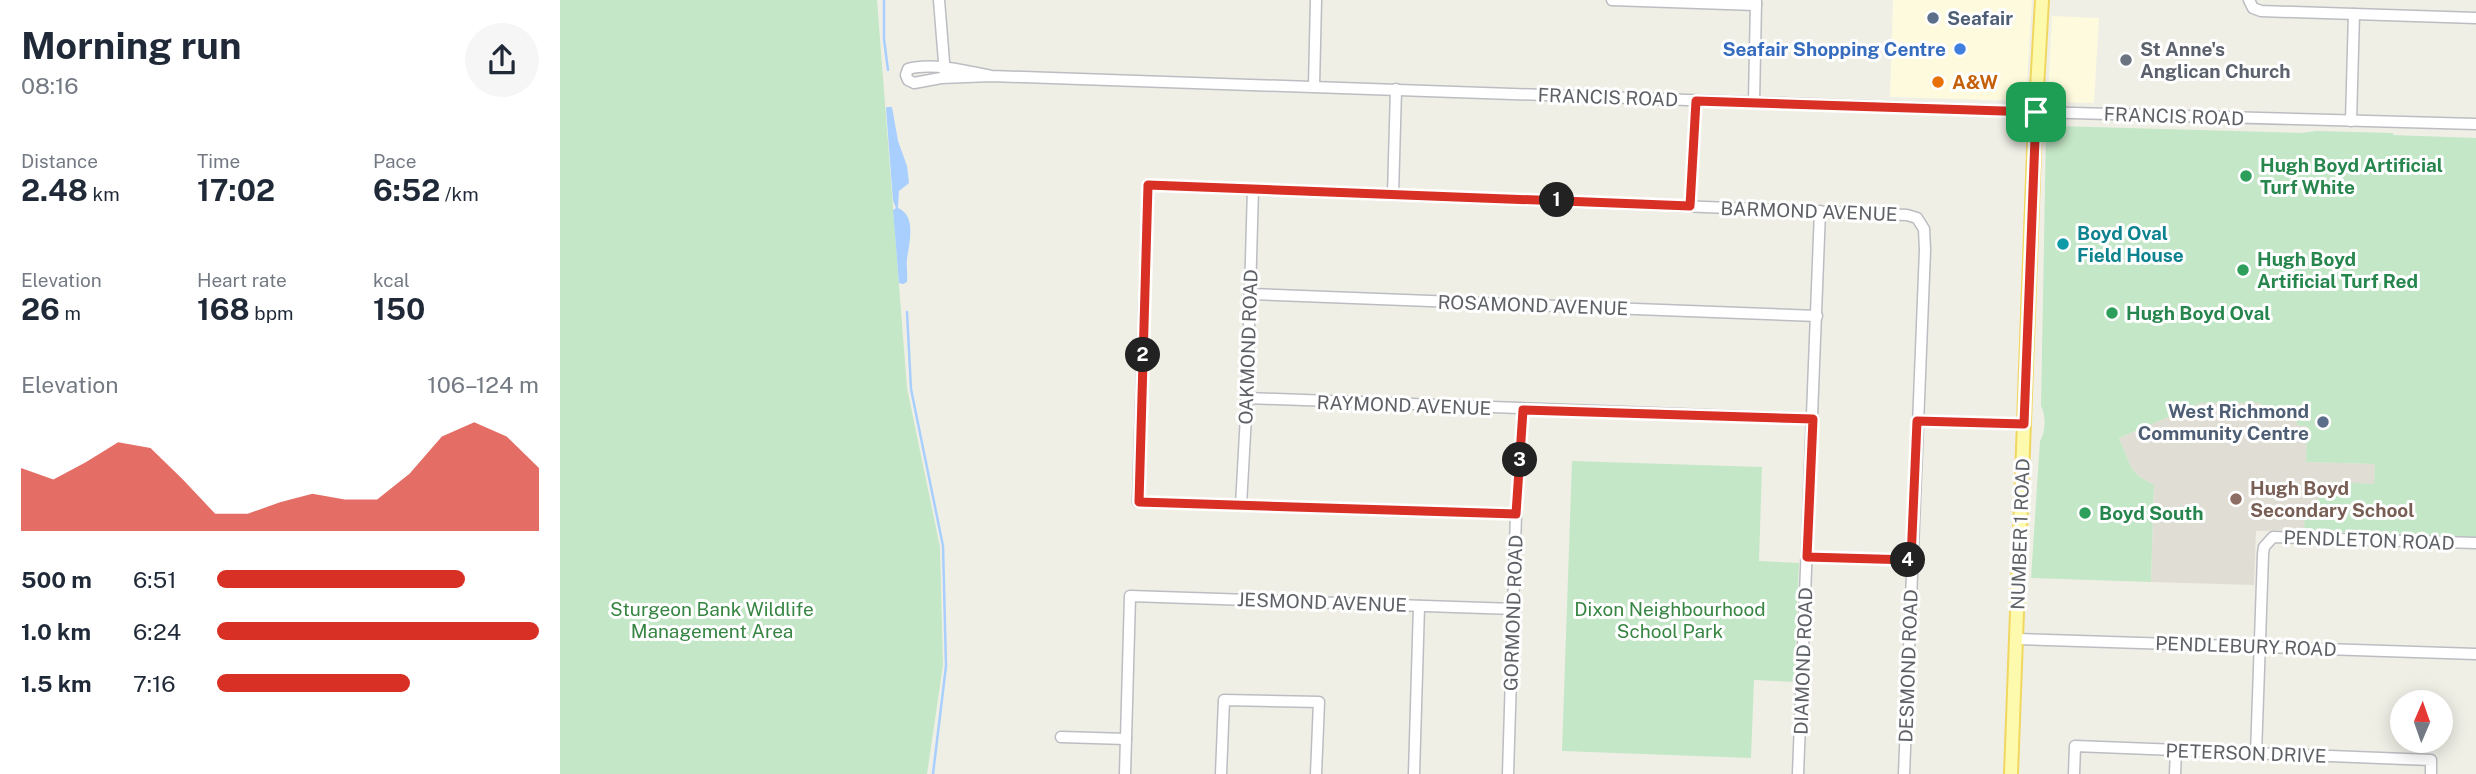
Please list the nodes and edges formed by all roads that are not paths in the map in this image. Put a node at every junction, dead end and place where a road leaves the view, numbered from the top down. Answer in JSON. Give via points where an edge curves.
{"nodes":[{"id":1,"x":939,"y":0,"type":"edge"},
{"id":2,"x":1316,"y":0,"type":"edge"},
{"id":3,"x":1612,"y":0,"type":"edge"},
{"id":4,"x":2042,"y":0,"type":"edge"},
{"id":5,"x":2249,"y":0,"type":"edge"},
{"id":6,"x":1756,"y":3,"type":"edge"},
{"id":7,"x":2354,"y":14,"type":"junction"},
{"id":8,"x":2476,"y":18,"type":"edge"},
{"id":9,"x":1314,"y":86,"type":"junction"},
{"id":10,"x":1396,"y":89,"type":"junction"},
{"id":11,"x":1696,"y":101,"type":"junction"},
{"id":12,"x":1754,"y":102,"type":"junction"},
{"id":13,"x":2036,"y":112,"type":"junction"},
{"id":14,"x":2351,"y":121,"type":"junction"},
{"id":15,"x":2476,"y":124,"type":"edge"},
{"id":16,"x":1253,"y":190,"type":"junction"},
{"id":17,"x":1393,"y":195,"type":"junction"},
{"id":18,"x":1690,"y":206,"type":"junction"},
{"id":19,"x":1820,"y":211,"type":"junction"},
{"id":20,"x":1922,"y":222,"type":"joint"},
{"id":21,"x":1250,"y":294,"type":"junction"},
{"id":22,"x":1817,"y":316,"type":"junction"},
{"id":23,"x":1247,"y":398,"type":"junction"},
{"id":24,"x":1523,"y":410,"type":"junction"},
{"id":25,"x":1813,"y":419,"type":"junction"},
{"id":26,"x":1917,"y":421,"type":"junction"},
{"id":27,"x":2024,"y":424,"type":"junction"},
{"id":28,"x":1241,"y":505,"type":"junction"},
{"id":29,"x":1516,"y":514,"type":"junction"},
{"id":30,"x":2476,"y":543,"type":"edge"},
{"id":31,"x":1807,"y":557,"type":"junction"},
{"id":32,"x":1911,"y":560,"type":"junction"},
{"id":33,"x":1419,"y":606,"type":"junction"},
{"id":34,"x":1514,"y":609,"type":"junction"},
{"id":35,"x":2016,"y":639,"type":"junction"},
{"id":36,"x":2259,"y":646,"type":"junction"},
{"id":37,"x":2476,"y":654,"type":"edge"},
{"id":38,"x":1061,"y":737,"type":"dead end"},
{"id":39,"x":1126,"y":739,"type":"junction"},
{"id":40,"x":2176,"y":750,"type":"junction"},
{"id":41,"x":2256,"y":754,"type":"junction"},
{"id":42,"x":1125,"y":774,"type":"edge"},
{"id":43,"x":1221,"y":774,"type":"edge"},
{"id":44,"x":1316,"y":774,"type":"edge"},
{"id":45,"x":1413,"y":774,"type":"edge"},
{"id":46,"x":1508,"y":774,"type":"edge"},
{"id":47,"x":1798,"y":774,"type":"edge"},
{"id":48,"x":1904,"y":774,"type":"edge"},
{"id":49,"x":2011,"y":774,"type":"edge"},
{"id":50,"x":2074,"y":774,"type":"edge"},
{"id":51,"x":2175,"y":774,"type":"edge"},
{"id":52,"x":2431,"y":774,"type":"edge"}],
"edges":[{"from":1,"to":9,"type":"street","name":"FRANCIS ROAD","via":[[945,73]]},
{"from":2,"to":9,"type":"street"},
{"from":3,"to":6,"type":"street"},
{"from":4,"to":13,"type":"main road","name":"NUMBER 1 ROAD"},
{"from":5,"to":7,"type":"street","via":[[2261,11]]},
{"from":6,"to":12,"type":"street"},
{"from":7,"to":8,"type":"street"},
{"from":7,"to":14,"type":"street"},
{"from":9,"to":10,"type":"street","name":"FRANCIS ROAD"},
{"from":10,"to":11,"type":"street","name":"FRANCIS ROAD"},
{"from":10,"to":17,"type":"street"},
{"from":11,"to":12,"type":"street","name":"FRANCIS ROAD"},
{"from":11,"to":18,"type":"street"},
{"from":12,"to":13,"type":"street","name":"FRANCIS ROAD"},
{"from":13,"to":14,"type":"street","name":"FRANCIS ROAD"},
{"from":13,"to":27,"type":"main road","name":"NUMBER 1 ROAD"},
{"from":14,"to":15,"type":"street","name":"FRANCIS ROAD"},
{"from":16,"to":17,"type":"street","name":"BARMOND AVENUE"},
{"from":16,"to":21,"type":"street","name":"OAKMOND ROAD"},
{"from":16,"to":28,"type":"street","name":"BARMOND AVENUE","via":[[1148,185],[1139,502]]},
{"from":17,"to":18,"type":"street","name":"BARMOND AVENUE"},
{"from":18,"to":19,"type":"street","name":"BARMOND AVENUE"},
{"from":19,"to":20,"type":"street","name":"BARMOND AVENUE","via":[[1907,215]]},
{"from":19,"to":22,"type":"street","name":"DIAMOND ROAD"},
{"from":20,"to":26,"type":"street","name":"DESMOND ROAD","via":[[1925,250]]},
{"from":21,"to":22,"type":"street","name":"ROSAMOND AVENUE"},
{"from":21,"to":23,"type":"street","name":"OAKMOND ROAD"},
{"from":22,"to":25,"type":"street","name":"DIAMOND ROAD"},
{"from":23,"to":24,"type":"street","name":"RAYMOND AVENUE"},
{"from":23,"to":28,"type":"street","name":"OAKMOND ROAD"},
{"from":24,"to":25,"type":"street","name":"RAYMOND AVENUE"},
{"from":24,"to":29,"type":"street","name":"GORMOND ROAD"},
{"from":25,"to":31,"type":"street","name":"DIAMOND ROAD"},
{"from":26,"to":27,"type":"street"},
{"from":26,"to":32,"type":"street","name":"DESMOND ROAD"},
{"from":27,"to":35,"type":"main road","name":"NUMBER 1 ROAD"},
{"from":28,"to":29,"type":"street"},
{"from":29,"to":34,"type":"street","name":"GORMOND ROAD"},
{"from":30,"to":36,"type":"street","name":"PENDLETON ROAD","via":[[2273,537],[2263,554]]},
{"from":31,"to":32,"type":"street"},
{"from":31,"to":47,"type":"street","name":"DIAMOND ROAD"},
{"from":32,"to":48,"type":"street","name":"DESMOND ROAD"},
{"from":33,"to":34,"type":"street","name":"JESMOND AVENUE"},
{"from":33,"to":39,"type":"street","name":"JESMOND AVENUE","via":[[1130,596]]},
{"from":33,"to":45,"type":"street"},
{"from":34,"to":46,"type":"street","name":"GORMOND ROAD"},
{"from":35,"to":36,"type":"street","name":"PENDLEBURY ROAD"},
{"from":35,"to":49,"type":"main road","name":"NUMBER 1 ROAD"},
{"from":36,"to":37,"type":"street","name":"PENDLEBURY ROAD"},
{"from":36,"to":41,"type":"street","name":"PENDLETON ROAD"},
{"from":38,"to":39,"type":"street"},
{"from":39,"to":42,"type":"street"},
{"from":40,"to":41,"type":"street","name":"PETERSON DRIVE"},
{"from":40,"to":50,"type":"street","name":"PETERSON DRIVE","via":[[2074,746]]},
{"from":40,"to":51,"type":"street"},
{"from":41,"to":52,"type":"street","name":"PETERSON DRIVE","via":[[2431,761]]},
{"from":43,"to":44,"type":"street","via":[[1224,700],[1319,702]]}]}
